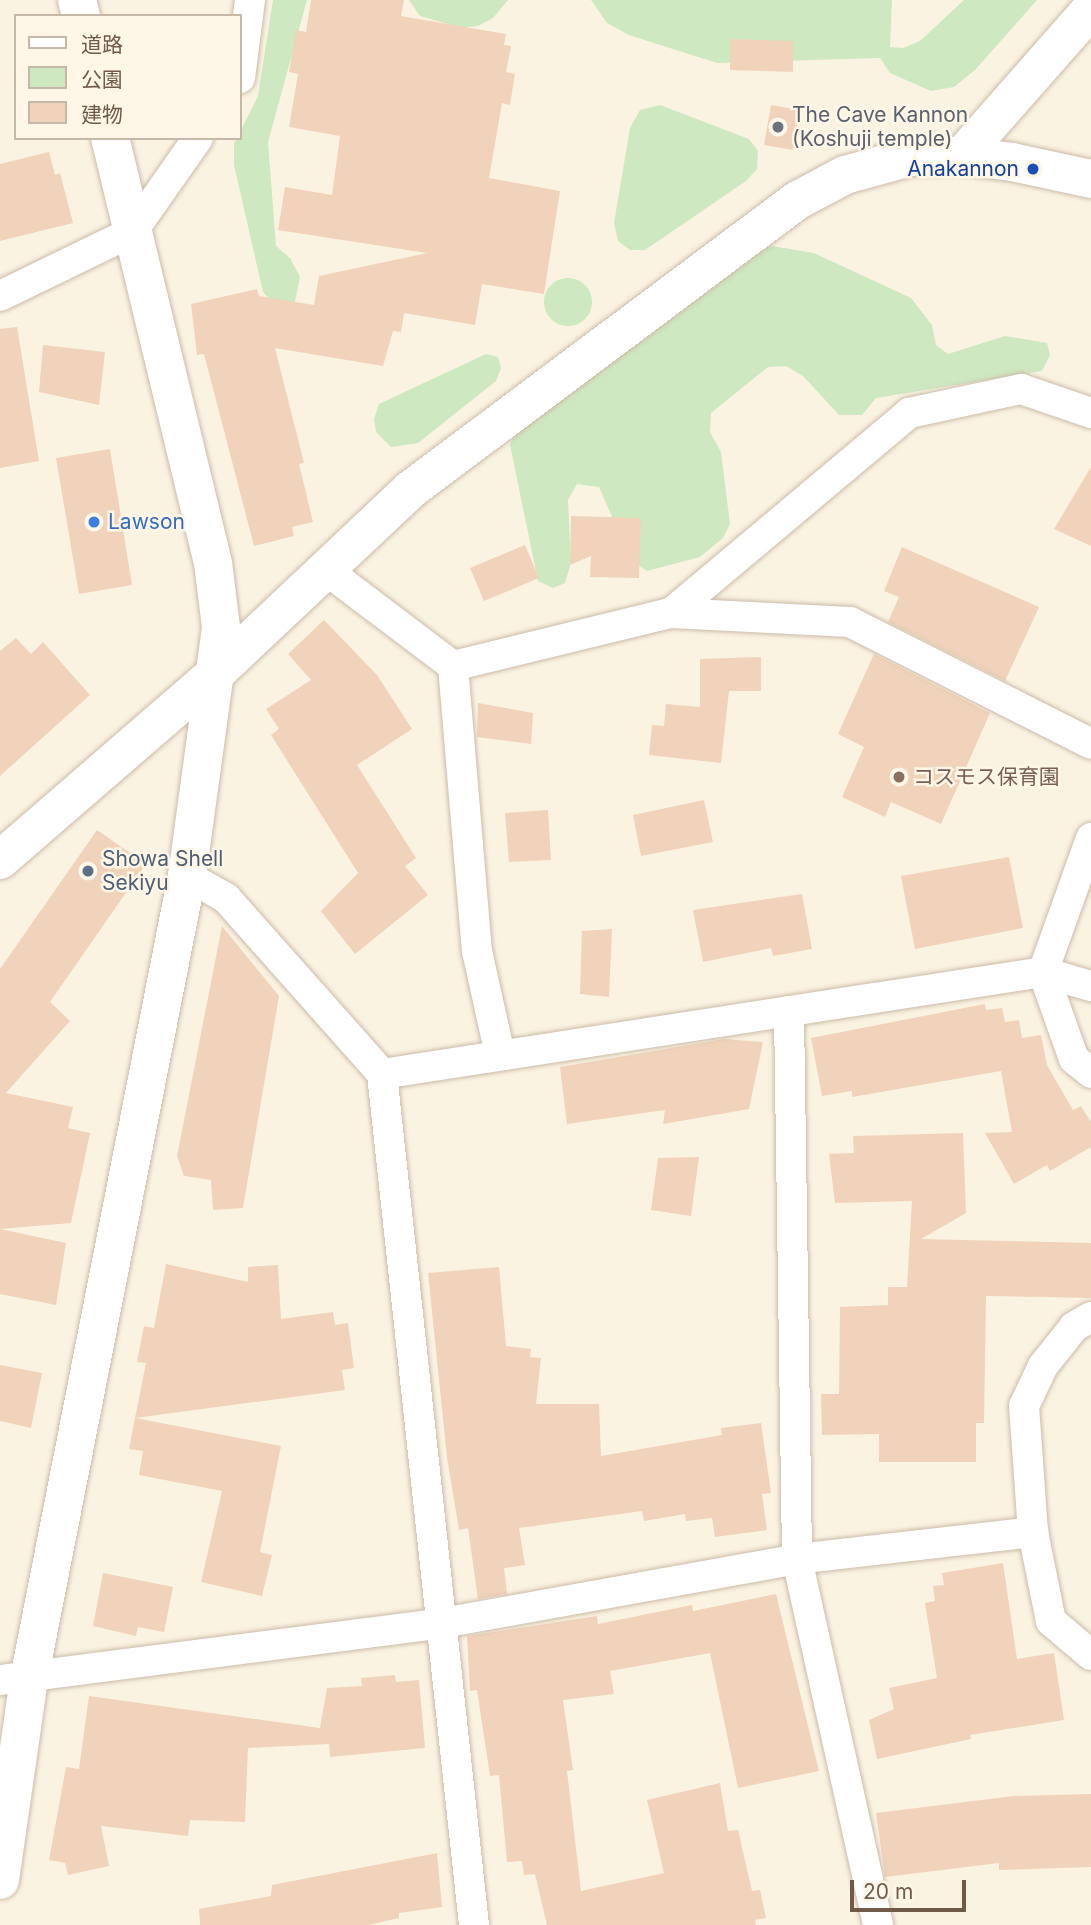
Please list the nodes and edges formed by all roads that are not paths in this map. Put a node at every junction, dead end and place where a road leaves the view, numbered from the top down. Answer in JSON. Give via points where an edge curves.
{"nodes":[{"id":1,"x":250,"y":0,"type":"edge"},
{"id":2,"x":1091,"y":9,"type":"edge"},
{"id":3,"x":242,"y":62,"type":"edge"},
{"id":4,"x":110,"y":140,"type":"edge"},
{"id":5,"x":197,"y":140,"type":"edge"},
{"id":6,"x":962,"y":156,"type":"junction"},
{"id":7,"x":1091,"y":179,"type":"edge"},
{"id":8,"x":132,"y":232,"type":"junction"},
{"id":9,"x":0,"y":296,"type":"edge"},
{"id":10,"x":1091,"y":413,"type":"edge"},
{"id":11,"x":326,"y":570,"type":"junction"},
{"id":12,"x":671,"y":613,"type":"junction"},
{"id":13,"x":453,"y":666,"type":"junction"},
{"id":14,"x":216,"y":673,"type":"junction"},
{"id":15,"x":1091,"y":744,"type":"edge"},
{"id":16,"x":1091,"y":838,"type":"edge"},
{"id":17,"x":0,"y":860,"type":"edge"},
{"id":18,"x":187,"y":876,"type":"junction"},
{"id":19,"x":1043,"y":972,"type":"junction"},
{"id":20,"x":1091,"y":986,"type":"edge"},
{"id":21,"x":789,"y":1011,"type":"junction"},
{"id":22,"x":500,"y":1055,"type":"junction"},
{"id":23,"x":1091,"y":1073,"type":"edge"},
{"id":24,"x":382,"y":1074,"type":"junction"},
{"id":25,"x":1091,"y":1317,"type":"edge"},
{"id":26,"x":1032,"y":1532,"type":"junction"},
{"id":27,"x":797,"y":1559,"type":"junction"},
{"id":28,"x":442,"y":1623,"type":"junction"},
{"id":29,"x":1091,"y":1655,"type":"edge"},
{"id":30,"x":15,"y":1679,"type":"edge"},
{"id":31,"x":0,"y":1880,"type":"edge"},
{"id":32,"x":474,"y":1925,"type":"edge"},
{"id":33,"x":878,"y":1925,"type":"edge"}],
"edges":[{"from":1,"to":3,"type":"street"},
{"from":2,"to":6,"type":"street"},
{"from":4,"to":8,"type":"street"},
{"from":5,"to":8,"type":"street"},
{"from":6,"to":7,"type":"street"},
{"from":6,"to":11,"type":"street","via":[[910,157],[845,175],[798,200],[410,490]]},
{"from":8,"to":9,"type":"street"},
{"from":8,"to":14,"type":"street","via":[[213,563],[221,627]]},
{"from":10,"to":12,"type":"street","via":[[1021,389],[909,412]]},
{"from":11,"to":13,"type":"street"},
{"from":11,"to":14,"type":"street"},
{"from":12,"to":13,"type":"street"},
{"from":12,"to":15,"type":"street","via":[[850,622]]},
{"from":13,"to":22,"type":"street","via":[[477,951]]},
{"from":14,"to":17,"type":"street"},
{"from":14,"to":18,"type":"street"},
{"from":16,"to":19,"type":"street"},
{"from":18,"to":24,"type":"street","via":[[226,898]]},
{"from":18,"to":30,"type":"street"},
{"from":19,"to":20,"type":"street"},
{"from":19,"to":21,"type":"street"},
{"from":19,"to":23,"type":"street","via":[[1074,1059]]},
{"from":21,"to":22,"type":"street"},
{"from":21,"to":27,"type":"street"},
{"from":22,"to":24,"type":"street"},
{"from":24,"to":28,"type":"street"},
{"from":25,"to":26,"type":"street","via":[[1074,1327],[1043,1366],[1024,1406]]},
{"from":26,"to":27,"type":"street"},
{"from":26,"to":29,"type":"street","via":[[1051,1621]]},
{"from":27,"to":28,"type":"street"},
{"from":27,"to":33,"type":"street"},
{"from":28,"to":30,"type":"street"},
{"from":28,"to":32,"type":"street"},
{"from":30,"to":31,"type":"street"}]}
